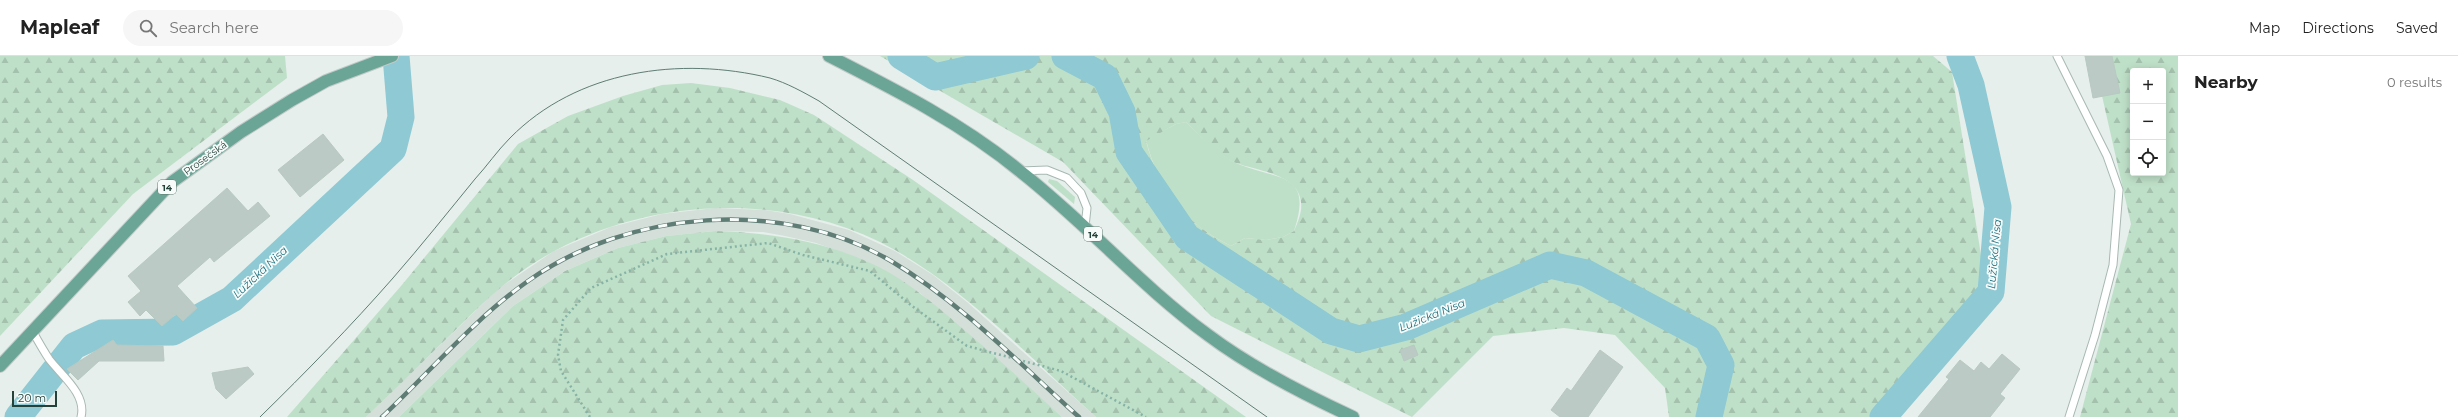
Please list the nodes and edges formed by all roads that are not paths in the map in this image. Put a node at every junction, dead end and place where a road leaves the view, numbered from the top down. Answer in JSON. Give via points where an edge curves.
{"nodes":[{"id":1,"x":392,"y":56,"type":"edge"},
{"id":2,"x":829,"y":56,"type":"edge"},
{"id":3,"x":2057,"y":56,"type":"edge"},
{"id":4,"x":1021,"y":171,"type":"junction"},
{"id":5,"x":1086,"y":227,"type":"junction"},
{"id":6,"x":33,"y":332,"type":"junction"},
{"id":7,"x":0,"y":366,"type":"edge"},
{"id":8,"x":80,"y":417,"type":"edge"},
{"id":9,"x":1353,"y":417,"type":"edge"},
{"id":10,"x":2069,"y":417,"type":"edge"}],
"edges":[{"from":1,"to":6,"type":"main road","name":"Prosečská","number":"14","via":[[326,82],[292,100],[241,132],[172,182]]},
{"from":2,"to":4,"type":"main road","number":"14","via":[[903,94],[968,133]]},
{"from":3,"to":10,"type":"lane","via":[[2107,156],[2119,190],[2113,265],[2093,342]]},
{"from":4,"to":5,"type":"main road","number":"14"},
{"from":4,"to":5,"type":"lane","via":[[1047,170],[1067,178],[1080,193],[1087,208]]},
{"from":5,"to":9,"type":"main road","number":"14","via":[[1166,301],[1209,336],[1278,379]]},
{"from":6,"to":7,"type":"main road","name":"Prosečská","number":"14"},
{"from":6,"to":8,"type":"lane","via":[[50,359],[71,382],[83,410]]}]}
